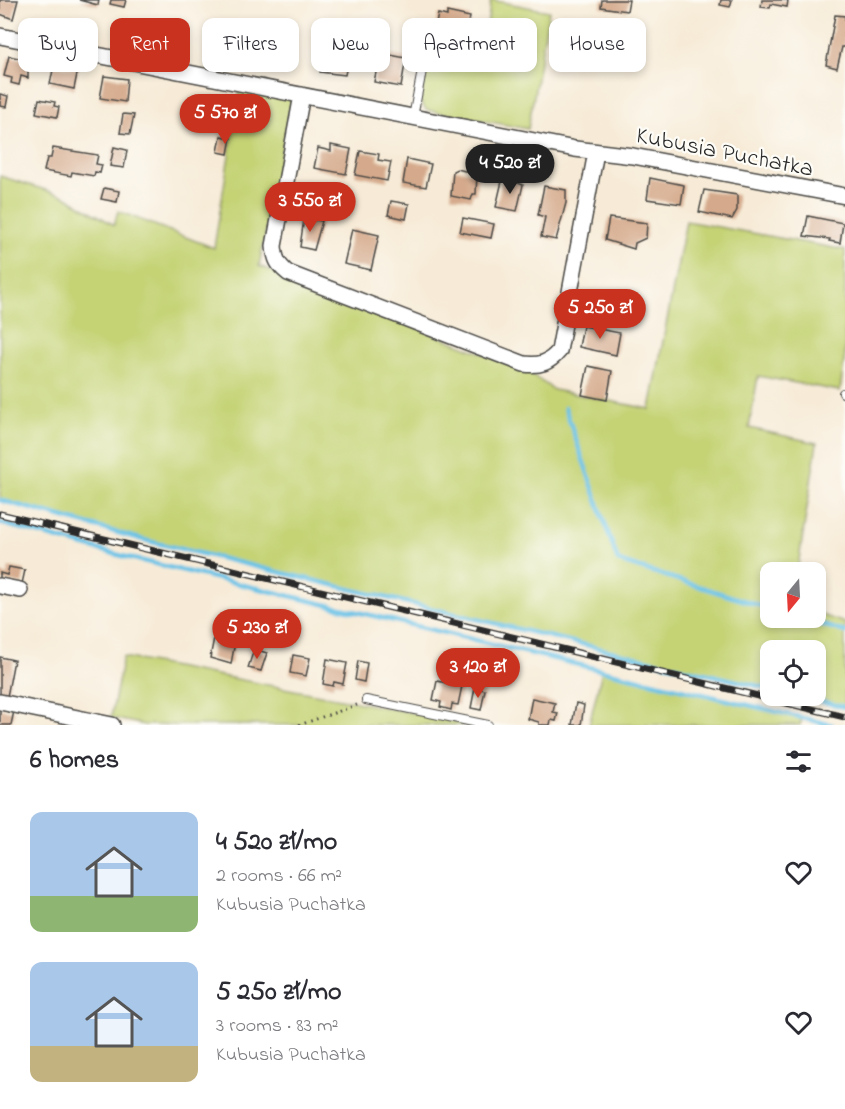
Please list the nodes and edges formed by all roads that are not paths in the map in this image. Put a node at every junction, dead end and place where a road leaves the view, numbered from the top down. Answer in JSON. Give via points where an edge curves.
{"nodes":[{"id":1,"x":0,"y":36,"type":"edge"},
{"id":2,"x":422,"y":72,"type":"edge"},
{"id":3,"x":302,"y":95,"type":"junction"},
{"id":4,"x":414,"y":117,"type":"junction"},
{"id":5,"x":597,"y":152,"type":"junction"},
{"id":6,"x":845,"y":196,"type":"edge"},
{"id":7,"x":0,"y":586,"type":"edge"},
{"id":8,"x":20,"y":590,"type":"dead end"},
{"id":9,"x":366,"y":700,"type":"road end"},
{"id":10,"x":0,"y":702,"type":"edge"},
{"id":11,"x":112,"y":725,"type":"edge"},
{"id":12,"x":489,"y":725,"type":"edge"}],
"edges":[{"from":1,"to":3,"type":"street","name":"Kubusia Puchatka"},
{"from":2,"to":4,"type":"lane"},
{"from":3,"to":4,"type":"street","name":"Kubusia Puchatka"},
{"from":3,"to":5,"type":"street","via":[[274,246],[279,266],[288,273],[524,364],[544,364],[559,351]]},
{"from":4,"to":5,"type":"street","name":"Kubusia Puchatka"},
{"from":5,"to":6,"type":"street","name":"Kubusia Puchatka"},
{"from":7,"to":8,"type":"street"},
{"from":9,"to":12,"type":"lane"},
{"from":10,"to":11,"type":"street"}]}
